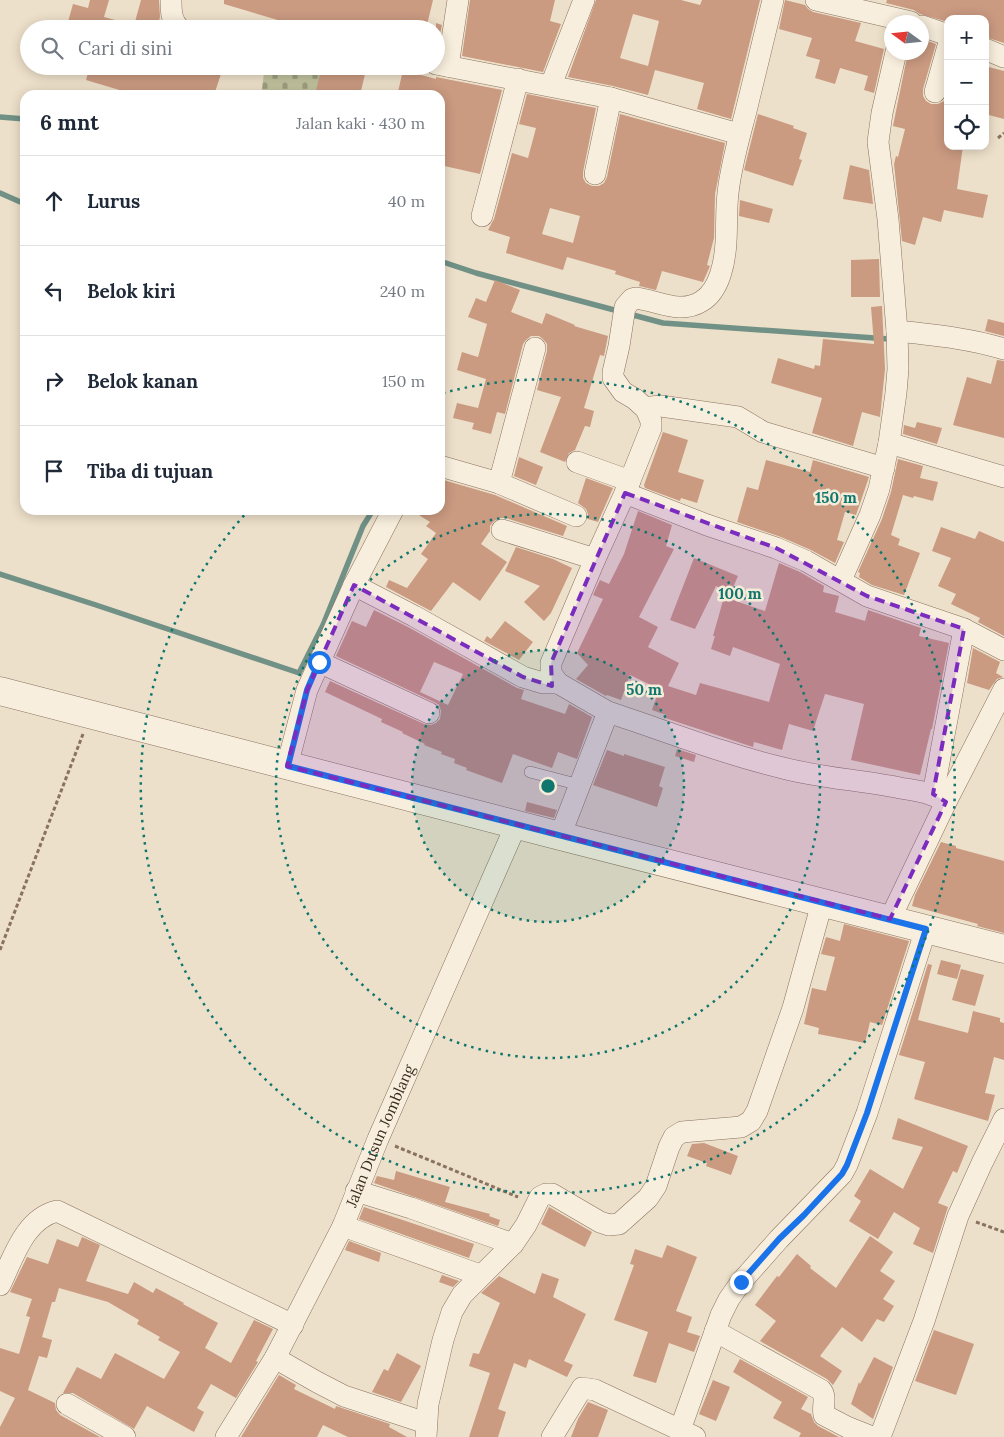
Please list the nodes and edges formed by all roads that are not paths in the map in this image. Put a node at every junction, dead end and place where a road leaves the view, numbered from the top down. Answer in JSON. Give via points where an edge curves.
{"nodes":[{"id":1,"x":171,"y":0,"type":"edge"},
{"id":2,"x":458,"y":0,"type":"edge"},
{"id":3,"x":584,"y":0,"type":"edge"},
{"id":4,"x":773,"y":0,"type":"edge"},
{"id":5,"x":816,"y":0,"type":"edge"},
{"id":6,"x":884,"y":17,"type":"edge"},
{"id":7,"x":174,"y":20,"type":"edge"},
{"id":8,"x":929,"y":29,"type":"edge"},
{"id":9,"x":944,"y":34,"type":"edge"},
{"id":10,"x":989,"y":51,"type":"edge"},
{"id":11,"x":445,"y":53,"type":"edge"},
{"id":12,"x":1004,"y":57,"type":"edge"},
{"id":13,"x":894,"y":60,"type":"edge"},
{"id":14,"x":944,"y":60,"type":"edge"},
{"id":15,"x":445,"y":66,"type":"edge"},
{"id":16,"x":518,"y":79,"type":"junction"},
{"id":17,"x":551,"y":85,"type":"junction"},
{"id":18,"x":935,"y":92,"type":"dead end"},
{"id":19,"x":611,"y":98,"type":"junction"},
{"id":20,"x":739,"y":134,"type":"junction"},
{"id":21,"x":595,"y":174,"type":"dead end"},
{"id":22,"x":482,"y":216,"type":"dead end"},
{"id":23,"x":897,"y":331,"type":"junction"},
{"id":24,"x":535,"y":348,"type":"dead end"},
{"id":25,"x":1004,"y":349,"type":"edge"},
{"id":26,"x":646,"y":409,"type":"junction"},
{"id":27,"x":889,"y":443,"type":"junction"},
{"id":28,"x":576,"y":462,"type":"dead end"},
{"id":29,"x":445,"y":467,"type":"edge"},
{"id":30,"x":884,"y":468,"type":"junction"},
{"id":31,"x":1004,"y":477,"type":"edge"},
{"id":32,"x":499,"y":483,"type":"junction"},
{"id":33,"x":627,"y":487,"type":"junction"},
{"id":34,"x":390,"y":515,"type":"edge"},
{"id":35,"x":576,"y":516,"type":"dead end"},
{"id":36,"x":502,"y":530,"type":"dead end"},
{"id":37,"x":595,"y":559,"type":"junction"},
{"id":38,"x":841,"y":580,"type":"junction"},
{"id":39,"x":354,"y":585,"type":"junction"},
{"id":40,"x":964,"y":629,"type":"junction"},
{"id":41,"x":1004,"y":650,"type":"edge"},
{"id":42,"x":319,"y":662,"type":"junction"},
{"id":43,"x":558,"y":683,"type":"junction"},
{"id":44,"x":1004,"y":689,"type":"edge"},
{"id":45,"x":0,"y":691,"type":"edge"},
{"id":46,"x":608,"y":712,"type":"junction"},
{"id":47,"x":429,"y":714,"type":"dead end"},
{"id":48,"x":288,"y":766,"type":"junction"},
{"id":49,"x":530,"y":772,"type":"dead end"},
{"id":50,"x":580,"y":785,"type":"junction"},
{"id":51,"x":940,"y":798,"type":"junction"},
{"id":52,"x":516,"y":825,"type":"junction"},
{"id":53,"x":560,"y":836,"type":"junction"},
{"id":54,"x":822,"y":903,"type":"junction"},
{"id":55,"x":890,"y":919,"type":"junction"},
{"id":56,"x":926,"y":929,"type":"junction"},
{"id":57,"x":1004,"y":949,"type":"edge"},
{"id":58,"x":1004,"y":1119,"type":"edge"},
{"id":59,"x":356,"y":1191,"type":"junction"},
{"id":60,"x":343,"y":1226,"type":"junction"},
{"id":61,"x":513,"y":1244,"type":"junction"},
{"id":62,"x":480,"y":1275,"type":"junction"},
{"id":63,"x":0,"y":1285,"type":"edge"},
{"id":64,"x":293,"y":1325,"type":"junction"},
{"id":65,"x":716,"y":1331,"type":"junction"},
{"id":66,"x":275,"y":1358,"type":"junction"},
{"id":67,"x":67,"y":1404,"type":"dead end"},
{"id":68,"x":426,"y":1430,"type":"edge"},
{"id":69,"x":687,"y":1434,"type":"edge"},
{"id":70,"x":125,"y":1437,"type":"edge"},
{"id":71,"x":226,"y":1437,"type":"edge"},
{"id":72,"x":552,"y":1437,"type":"edge"},
{"id":73,"x":872,"y":1437,"type":"edge"},
{"id":74,"x":880,"y":1437,"type":"edge"}],
"edges":[{"from":1,"to":7,"type":"street"},
{"from":2,"to":11,"type":"street"},
{"from":3,"to":17,"type":"street"},
{"from":4,"to":20,"type":"street"},
{"from":5,"to":6,"type":"street"},
{"from":8,"to":9,"type":"street"},
{"from":10,"to":12,"type":"street"},
{"from":13,"to":23,"type":"street","via":[[878,142]]},
{"from":14,"to":18,"type":"street"},
{"from":15,"to":16,"type":"street"},
{"from":16,"to":17,"type":"street"},
{"from":16,"to":22,"type":"street"},
{"from":17,"to":19,"type":"street"},
{"from":19,"to":20,"type":"street"},
{"from":19,"to":21,"type":"street"},
{"from":20,"to":26,"type":"street","via":[[728,192],[725,254],[711,293],[691,306],[676,308],[632,299],[624,315],[612,372],[614,383]]},
{"from":23,"to":25,"type":"street","via":[[952,337]]},
{"from":23,"to":27,"type":"street","via":[[898,369]]},
{"from":24,"to":32,"type":"street"},
{"from":26,"to":30,"type":"street","via":[[661,406],[738,417],[763,432]]},
{"from":26,"to":33,"type":"street","via":[[650,428]]},
{"from":27,"to":30,"type":"street"},
{"from":27,"to":31,"type":"street"},
{"from":28,"to":33,"type":"street"},
{"from":29,"to":32,"type":"street"},
{"from":30,"to":38,"type":"street","via":[[870,515]]},
{"from":32,"to":35,"type":"street"},
{"from":33,"to":37,"type":"street"},
{"from":33,"to":38,"type":"street","via":[[707,525],[806,561]]},
{"from":34,"to":39,"type":"street"},
{"from":36,"to":37,"type":"street"},
{"from":37,"to":43,"type":"street","via":[[551,663],[551,673]]},
{"from":38,"to":40,"type":"street","via":[[886,603]]},
{"from":39,"to":42,"type":"street"},
{"from":39,"to":43,"type":"street","via":[[523,677],[543,683]]},
{"from":40,"to":41,"type":"street"},
{"from":40,"to":51,"type":"street"},
{"from":42,"to":47,"type":"street"},
{"from":42,"to":48,"type":"street","via":[[307,690]]},
{"from":43,"to":46,"type":"street"},
{"from":44,"to":51,"type":"street"},
{"from":45,"to":48,"type":"street"},
{"from":46,"to":50,"type":"street"},
{"from":46,"to":51,"type":"street","via":[[783,768]]},
{"from":48,"to":52,"type":"street"},
{"from":49,"to":50,"type":"lane"},
{"from":50,"to":53,"type":"street"},
{"from":51,"to":55,"type":"street"},
{"from":52,"to":53,"type":"street"},
{"from":52,"to":59,"type":"street","name":"Jalan Dusun Jomblang"},
{"from":53,"to":54,"type":"street"},
{"from":54,"to":55,"type":"street"},
{"from":54,"to":61,"type":"street","via":[[794,1008],[751,1120],[741,1127],[682,1132],[674,1137],[656,1186],[648,1198],[619,1224],[600,1222],[552,1194],[546,1194],[540,1197]]},
{"from":55,"to":56,"type":"street"},
{"from":56,"to":57,"type":"street"},
{"from":56,"to":65,"type":"street","via":[[847,1165],[741,1282],[724,1307]]},
{"from":58,"to":74,"type":"street","via":[[958,1216],[924,1321]]},
{"from":59,"to":60,"type":"street","name":"Jalan Dusun Jomblang"},
{"from":59,"to":61,"type":"street"},
{"from":60,"to":62,"type":"street"},
{"from":60,"to":64,"type":"street","name":"Jalan Dusun Jomblang"},
{"from":61,"to":62,"type":"street"},
{"from":62,"to":68,"type":"street","via":[[452,1312],[428,1404]]},
{"from":63,"to":64,"type":"street","via":[[28,1230],[41,1217],[57,1211]]},
{"from":64,"to":66,"type":"street","name":"Jalan Dusun Jomblang"},
{"from":65,"to":69,"type":"street"},
{"from":65,"to":73,"type":"street","via":[[821,1390],[824,1414]]},
{"from":66,"to":68,"type":"street","via":[[344,1396]]},
{"from":66,"to":71,"type":"street","name":"Jalan Dusun Jomblang"},
{"from":67,"to":70,"type":"street"},
{"from":69,"to":72,"type":"street","via":[[595,1390],[582,1388]]}]}
